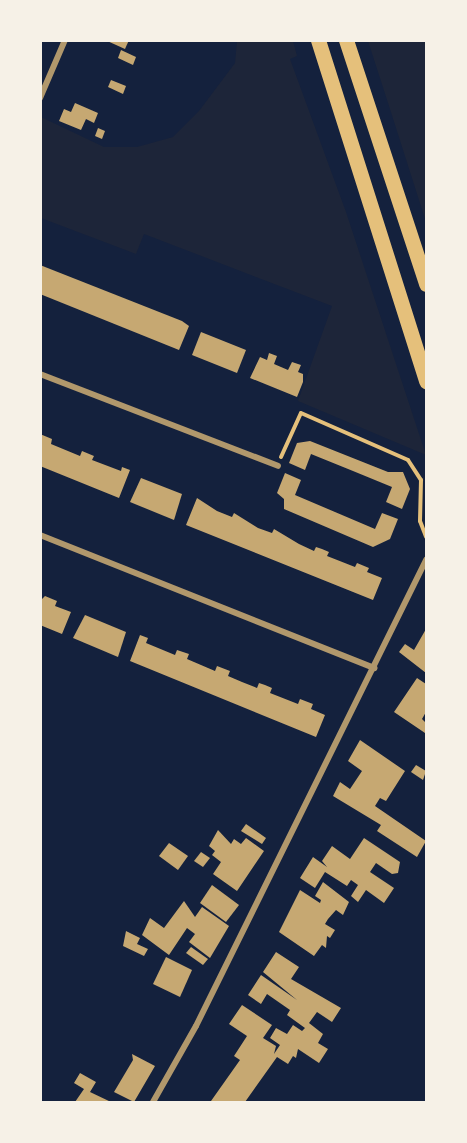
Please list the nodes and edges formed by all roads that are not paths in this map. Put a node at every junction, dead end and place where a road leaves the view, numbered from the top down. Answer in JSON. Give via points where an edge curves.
{"nodes":[{"id":1,"x":65,"y":40,"type":"edge"},
{"id":2,"x":318,"y":40,"type":"edge"},
{"id":3,"x":346,"y":40,"type":"edge"},
{"id":4,"x":40,"y":98,"type":"edge"},
{"id":5,"x":426,"y":284,"type":"edge"},
{"id":6,"x":40,"y":374,"type":"edge"},
{"id":7,"x":426,"y":381,"type":"edge"},
{"id":8,"x":278,"y":466,"type":"road end"},
{"id":9,"x":40,"y":536,"type":"edge"},
{"id":10,"x":426,"y":560,"type":"edge"},
{"id":11,"x":374,"y":668,"type":"junction"},
{"id":12,"x":153,"y":1102,"type":"edge"}],
"edges":[{"from":1,"to":4,"type":"street"},
{"from":2,"to":7,"type":"highway"},
{"from":3,"to":5,"type":"highway"},
{"from":6,"to":8,"type":"street"},
{"from":9,"to":11,"type":"street"},
{"from":10,"to":11,"type":"street"},
{"from":11,"to":12,"type":"street","via":[[196,1026]]}]}
